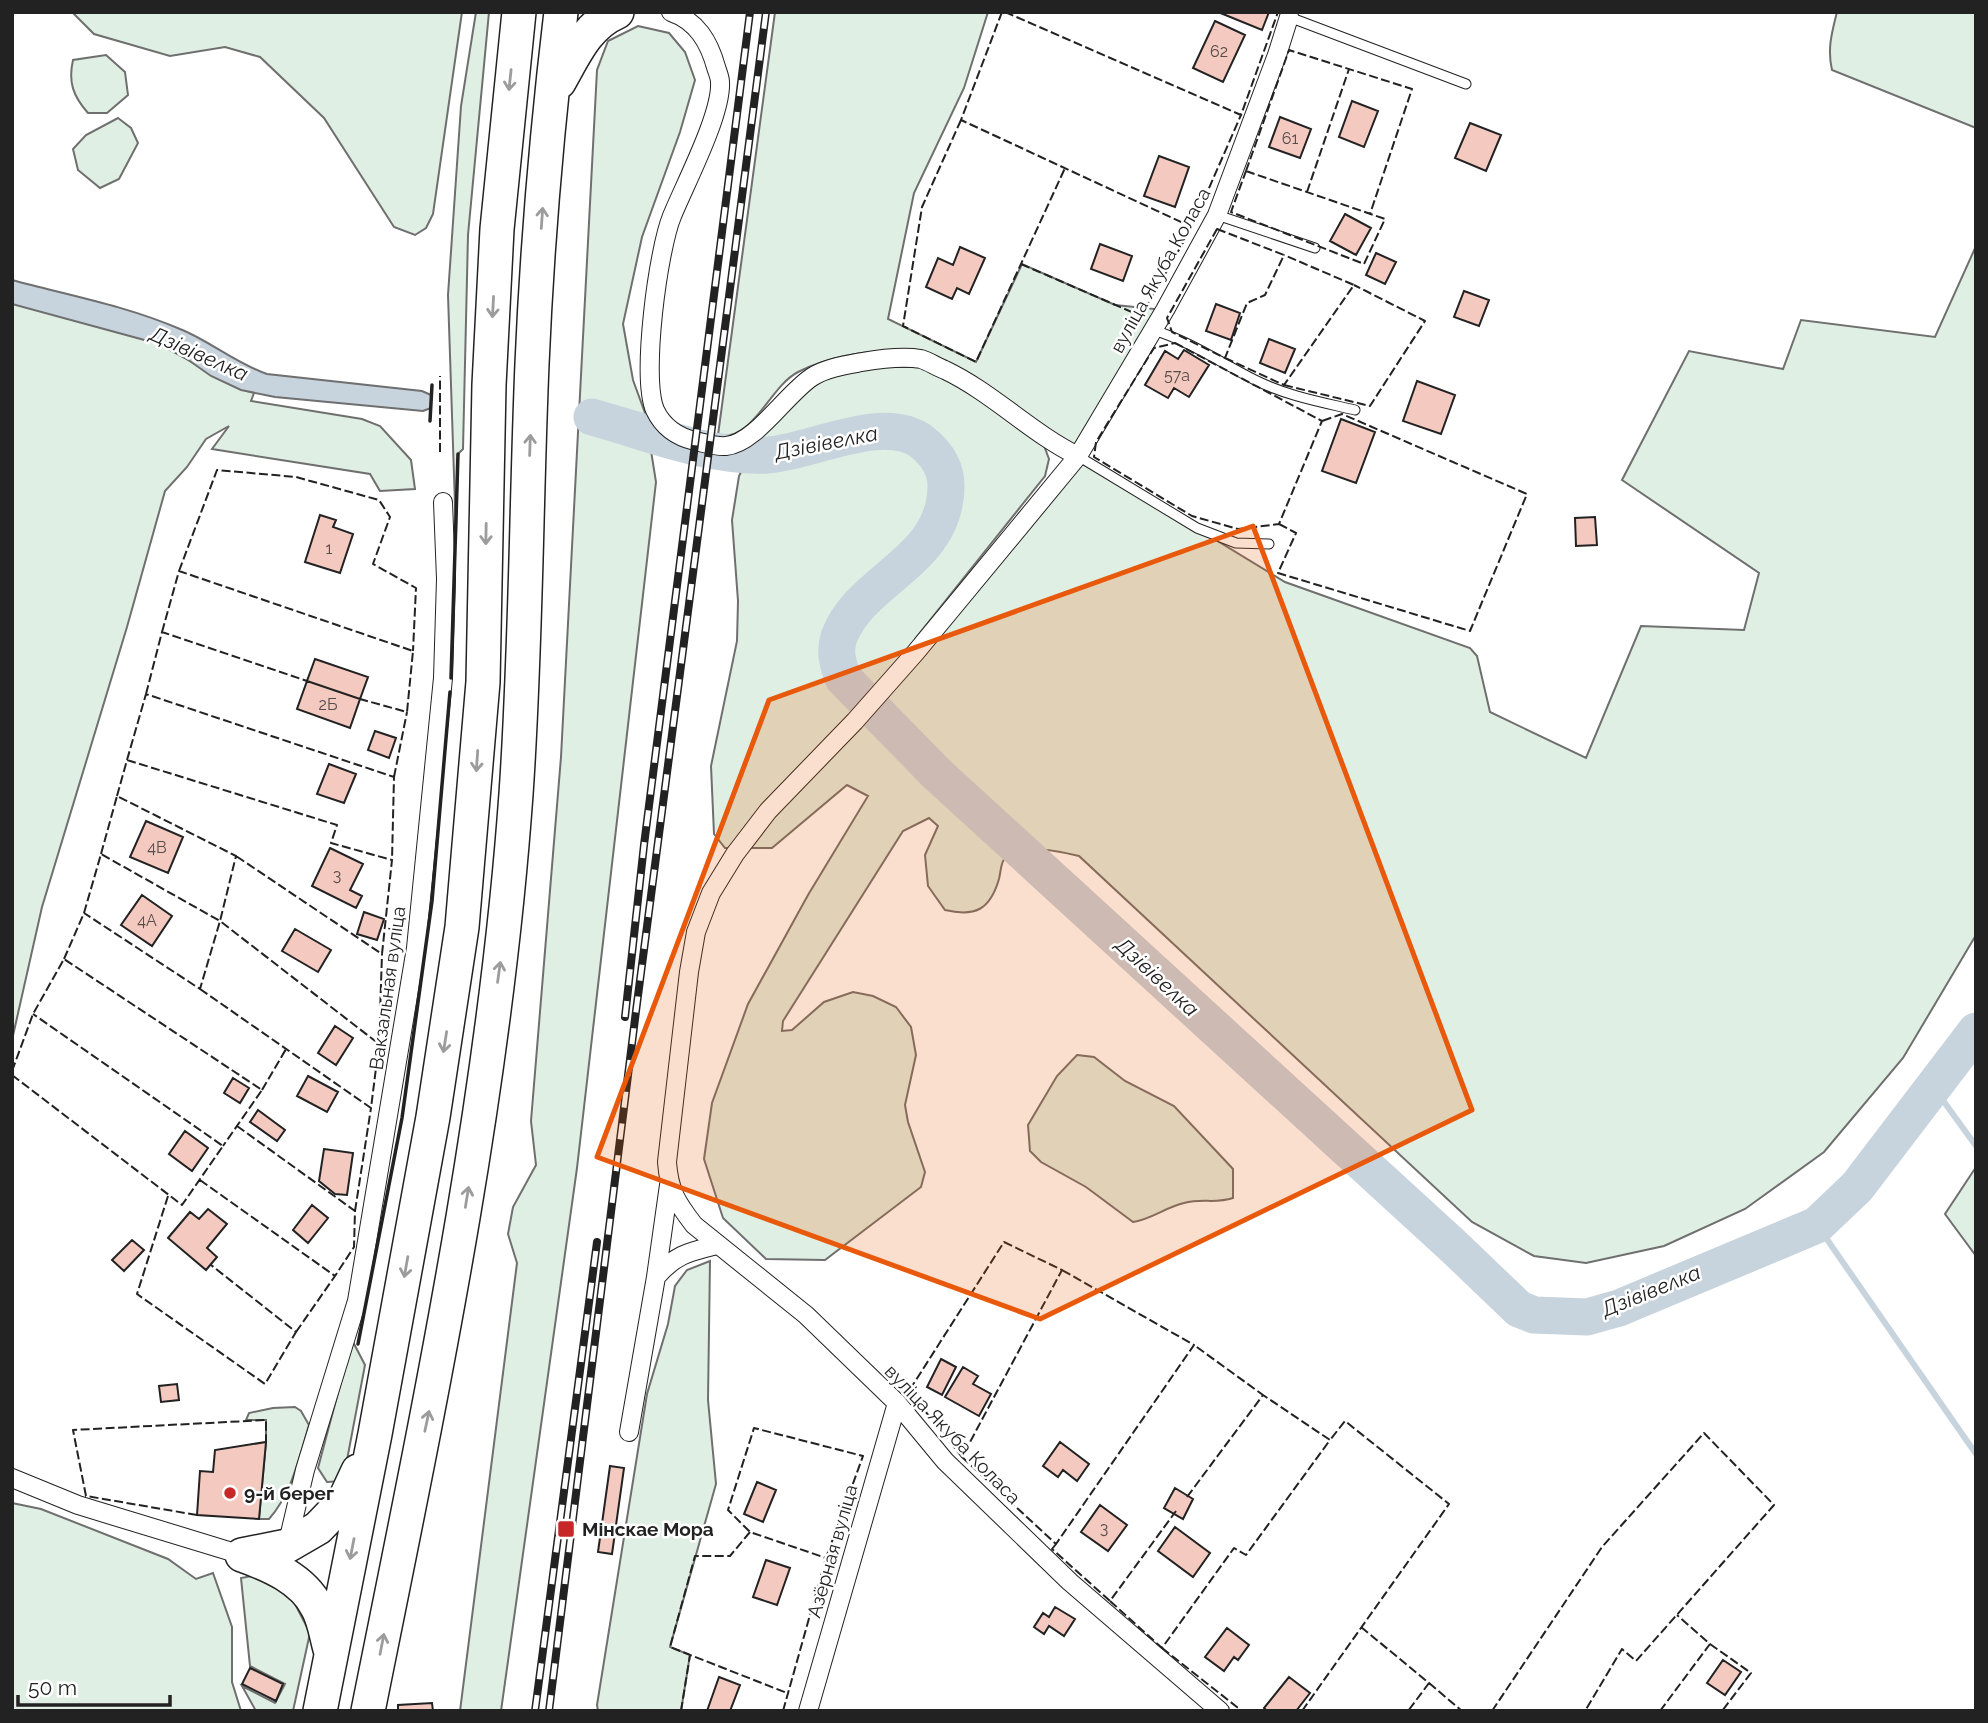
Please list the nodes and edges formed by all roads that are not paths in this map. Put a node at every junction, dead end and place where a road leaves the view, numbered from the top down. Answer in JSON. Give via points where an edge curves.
{"nodes":[{"id":1,"x":519,"y":12,"type":"edge"},
{"id":2,"x":561,"y":12,"type":"edge"},
{"id":3,"x":617,"y":12,"type":"edge"},
{"id":4,"x":671,"y":12,"type":"edge"},
{"id":5,"x":1289,"y":17,"type":"joint"},
{"id":6,"x":1466,"y":84,"type":"dead end"},
{"id":7,"x":551,"y":97,"type":"junction"},
{"id":8,"x":1217,"y":215,"type":"junction"},
{"id":9,"x":1315,"y":247,"type":"dead end"},
{"id":10,"x":1153,"y":330,"type":"junction"},
{"id":11,"x":1355,"y":410,"type":"dead end"},
{"id":12,"x":1078,"y":456,"type":"junction"},
{"id":13,"x":443,"y":502,"type":"dead end"},
{"id":14,"x":1269,"y":544,"type":"dead end"},
{"id":15,"x":669,"y":1185,"type":"junction"},
{"id":16,"x":717,"y":1245,"type":"junction"},
{"id":17,"x":656,"y":1277,"type":"junction"},
{"id":18,"x":897,"y":1403,"type":"junction"},
{"id":19,"x":629,"y":1432,"type":"dead end"},
{"id":20,"x":375,"y":1434,"type":"junction"},
{"id":21,"x":12,"y":1478,"type":"edge"},
{"id":22,"x":286,"y":1546,"type":"junction"},
{"id":23,"x":242,"y":1555,"type":"junction"},
{"id":24,"x":331,"y":1652,"type":"junction"},
{"id":25,"x":320,"y":1711,"type":"edge"},
{"id":26,"x":368,"y":1711,"type":"edge"},
{"id":27,"x":808,"y":1711,"type":"edge"},
{"id":28,"x":1220,"y":1711,"type":"edge"}],
"edges":[{"from":1,"to":20,"type":"highway","one_way":true,"via":[[497,229],[483,682],[464,913],[433,1117]]},
{"from":2,"to":7,"type":"highway"},
{"from":3,"to":7,"type":"highway","via":[[599,21],[583,39]]},
{"from":4,"to":12,"type":"street","via":[[695,26],[708,41],[720,82],[716,108],[671,219],[660,262],[651,377],[654,408],[662,421],[684,438],[729,446],[753,432],[811,377],[864,362],[921,359],[968,382]]},
{"from":5,"to":6,"type":"lane"},
{"from":5,"to":8,"type":"street","name":"вуліца Якуба Коласа"},
{"from":26,"to":7,"type":"highway","one_way":true,"via":[[467,1197],[504,930],[516,792],[532,362]]},
{"from":8,"to":9,"type":"lane"},
{"from":8,"to":10,"type":"street","name":"вуліца Якуба Коласа"},
{"from":10,"to":11,"type":"lane","via":[[1177,337],[1292,396]]},
{"from":10,"to":12,"type":"street","name":"вуліца Якуба Коласа"},
{"from":12,"to":14,"type":"lane","via":[[1196,528],[1236,543]]},
{"from":12,"to":15,"type":"street","name":"вуліца Якуба Коласа","via":[[887,685],[768,811],[711,893],[696,932],[689,972],[667,1162]]},
{"from":13,"to":22,"type":"street","name":"Вакзальная вуліца","via":[[443,678],[416,948],[357,1301]]},
{"from":15,"to":16,"type":"street","name":"вуліца Якуба Коласа","via":[[694,1225]]},
{"from":15,"to":17,"type":"street","name":"вуліца Якуба Коласа"},
{"from":16,"to":17,"type":"street","via":[[685,1253]]},
{"from":16,"to":18,"type":"street","name":"вуліца Якуба Коласа","via":[[806,1314]]},
{"from":17,"to":19,"type":"street","name":"вуліца Якуба Коласа"},
{"from":18,"to":27,"type":"street","name":"Азёрная вуліца"},
{"from":18,"to":28,"type":"street","name":"вуліца Якуба Коласа","via":[[945,1461],[1070,1582]]},
{"from":20,"to":22,"type":"highway","via":[[344,1501],[318,1528]]},
{"from":20,"to":24,"type":"highway","one_way":true},
{"from":21,"to":23,"type":"street","via":[[78,1505]]},
{"from":22,"to":23,"type":"highway"},
{"from":23,"to":24,"type":"highway","via":[[273,1566],[308,1593],[318,1608]]},
{"from":24,"to":25,"type":"highway"}]}
